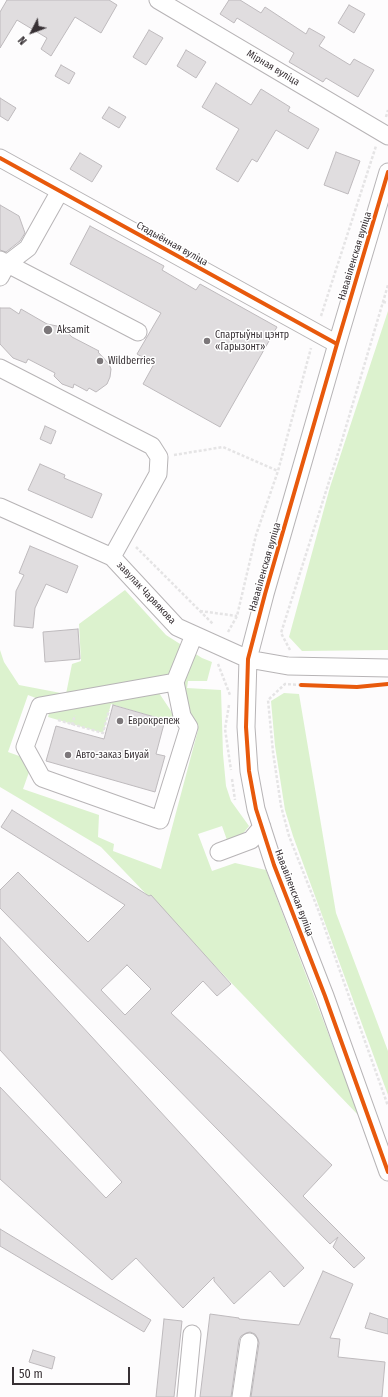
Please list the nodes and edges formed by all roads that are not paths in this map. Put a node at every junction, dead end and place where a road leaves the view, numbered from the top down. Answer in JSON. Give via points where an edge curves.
{"nodes":[{"id":1,"x":158,"y":0,"type":"edge"},
{"id":2,"x":384,"y":134,"type":"edge"},
{"id":3,"x":0,"y":158,"type":"edge"},
{"id":4,"x":388,"y":172,"type":"edge"},
{"id":5,"x":60,"y":191,"type":"junction"},
{"id":6,"x":2,"y":267,"type":"edge"},
{"id":7,"x":138,"y":332,"type":"dead end"},
{"id":8,"x":337,"y":344,"type":"junction"},
{"id":9,"x":0,"y":368,"type":"edge"},
{"id":10,"x":0,"y":507,"type":"edge"},
{"id":11,"x":112,"y":557,"type":"junction"},
{"id":12,"x":194,"y":635,"type":"junction"},
{"id":13,"x":248,"y":659,"type":"junction"},
{"id":14,"x":388,"y":668,"type":"edge"},
{"id":15,"x":175,"y":682,"type":"junction"},
{"id":16,"x":262,"y":827,"type":"junction"},
{"id":17,"x":219,"y":852,"type":"dead end"},
{"id":18,"x":388,"y":1172,"type":"edge"},
{"id":19,"x":192,"y":1334,"type":"dead end"},
{"id":20,"x":249,"y":1342,"type":"dead end"},
{"id":21,"x":186,"y":1397,"type":"edge"},
{"id":22,"x":242,"y":1397,"type":"edge"}],
"edges":[{"from":1,"to":2,"type":"street","name":"Мірная вуліца"},
{"from":3,"to":5,"type":"street","name":"Стадыённая вуліца"},
{"from":4,"to":8,"type":"street","name":"Нававіленская вуліца"},
{"from":5,"to":6,"type":"street","via":[[28,248]]},
{"from":5,"to":8,"type":"street","name":"Стадыённая вуліца"},
{"from":6,"to":7,"type":"street"},
{"from":8,"to":13,"type":"street","name":"Нававіленская вуліца"},
{"from":9,"to":11,"type":"street","via":[[152,446],[159,458],[158,474]]},
{"from":10,"to":11,"type":"street","name":"завулак Чарвякова"},
{"from":11,"to":12,"type":"street","name":"завулак Чарвякова","via":[[178,627]]},
{"from":12,"to":13,"type":"street","name":"завулак Чарвякова"},
{"from":12,"to":15,"type":"street"},
{"from":13,"to":14,"type":"street","name":"завулак Чарвякова","via":[[288,666]]},
{"from":13,"to":16,"type":"street","name":"Нававіленская вуліца","via":[[246,727],[249,771]]},
{"from":15,"to":15,"type":"street","via":[[182,716],[189,727],[160,820],[42,778],[25,747],[40,706]]},
{"from":16,"to":17,"type":"street","via":[[251,840]]},
{"from":16,"to":18,"type":"street","name":"Нававіленская вуліца"},
{"from":19,"to":21,"type":"street"},
{"from":20,"to":22,"type":"street"}]}
